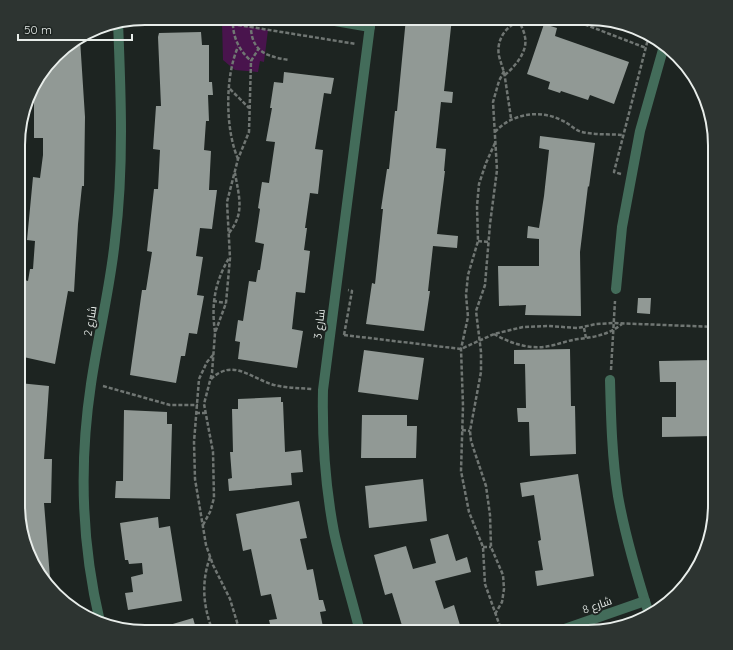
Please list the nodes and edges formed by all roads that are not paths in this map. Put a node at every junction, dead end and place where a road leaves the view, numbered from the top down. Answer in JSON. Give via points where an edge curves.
{"nodes":[{"id":1,"x":370,"y":25,"type":"edge"},
{"id":2,"x":118,"y":28,"type":"edge"},
{"id":3,"x":663,"y":51,"type":"edge"},
{"id":4,"x":616,"y":289,"type":"road end"},
{"id":5,"x":610,"y":380,"type":"road end"},
{"id":6,"x":645,"y":601,"type":"junction"},
{"id":7,"x":648,"y":609,"type":"edge"},
{"id":8,"x":99,"y":616,"type":"edge"},
{"id":9,"x":358,"y":625,"type":"edge"},
{"id":10,"x":576,"y":625,"type":"edge"}],
"edges":[{"from":1,"to":9,"type":"street","name":"شارع 3","via":[[323,390],[322,434],[334,533]]},
{"from":2,"to":8,"type":"street","name":"شارع 2","via":[[122,148],[120,195],[108,288],[91,383],[84,444],[82,493],[85,542]]},
{"from":3,"to":4,"type":"street","via":[[640,131],[622,227]]},
{"from":5,"to":6,"type":"street","via":[[618,496],[631,556]]},
{"from":6,"to":7,"type":"street"},
{"from":6,"to":10,"type":"street","name":"شارع 8"}]}
